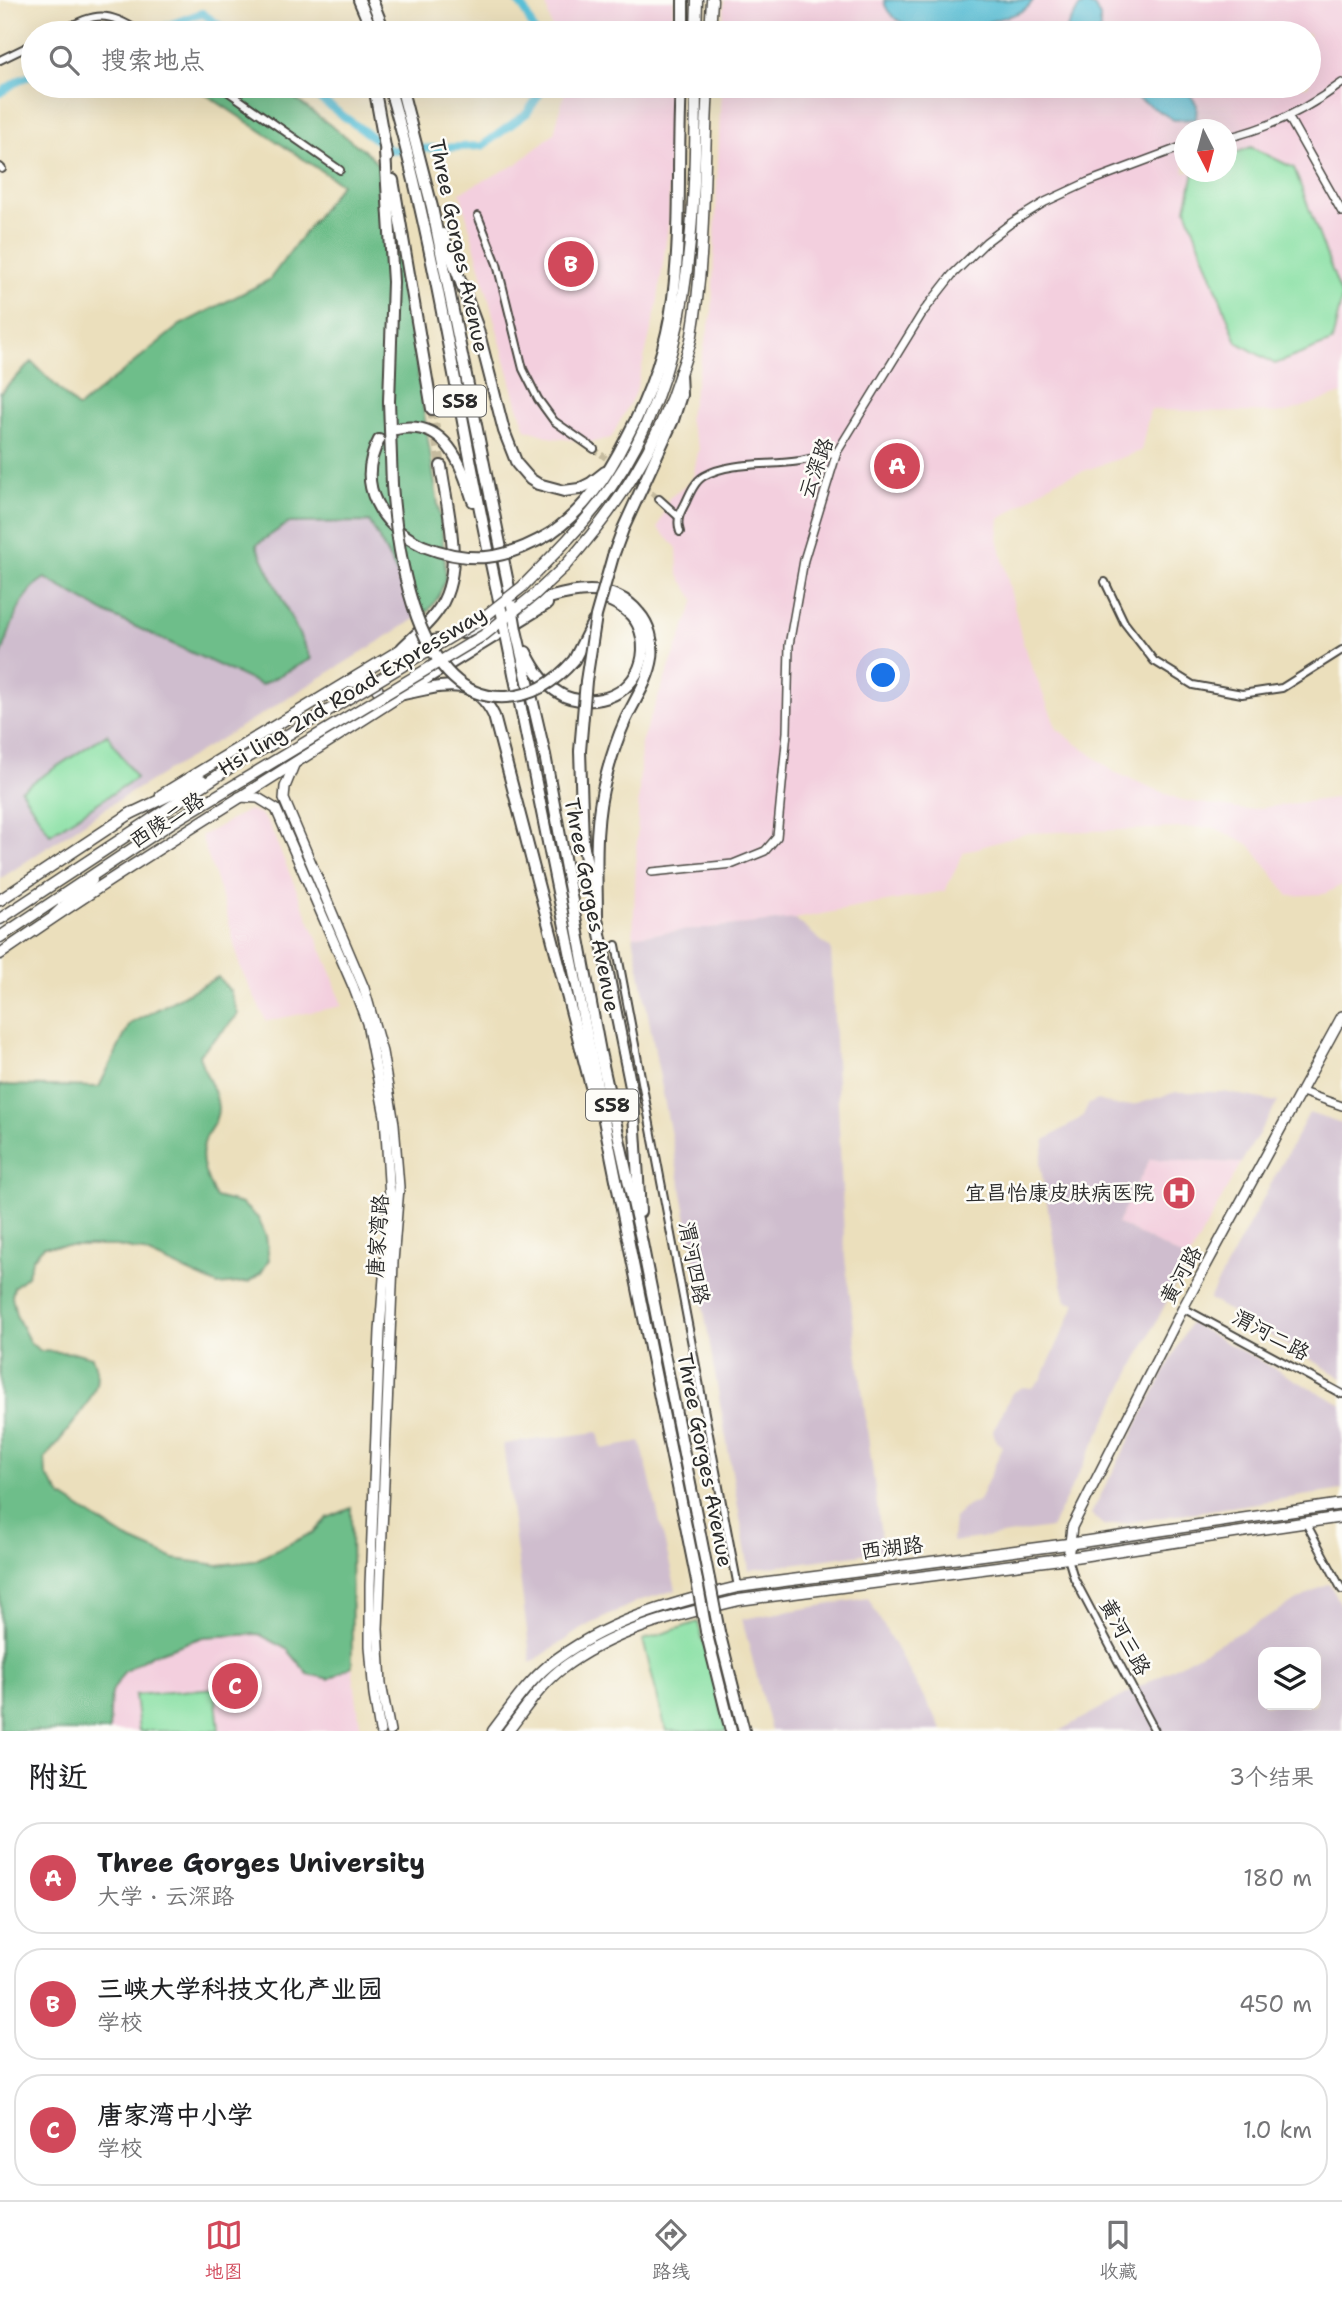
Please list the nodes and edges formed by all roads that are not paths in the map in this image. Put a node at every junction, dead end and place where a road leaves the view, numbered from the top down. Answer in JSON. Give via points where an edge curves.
{"nodes":[{"id":1,"x":358,"y":0,"type":"edge"},
{"id":2,"x":373,"y":0,"type":"edge"},
{"id":3,"x":683,"y":0,"type":"edge"},
{"id":4,"x":697,"y":0,"type":"edge"},
{"id":5,"x":712,"y":0,"type":"edge"},
{"id":6,"x":82,"y":21,"type":"edge"},
{"id":7,"x":122,"y":21,"type":"edge"},
{"id":8,"x":362,"y":21,"type":"edge"},
{"id":9,"x":368,"y":21,"type":"edge"},
{"id":10,"x":381,"y":21,"type":"edge"},
{"id":11,"x":683,"y":21,"type":"edge"},
{"id":12,"x":696,"y":21,"type":"edge"},
{"id":13,"x":711,"y":21,"type":"edge"},
{"id":14,"x":21,"y":50,"type":"edge"},
{"id":15,"x":0,"y":60,"type":"edge"},
{"id":16,"x":1342,"y":83,"type":"edge"},
{"id":17,"x":1321,"y":97,"type":"edge"},
{"id":18,"x":237,"y":98,"type":"edge"},
{"id":19,"x":376,"y":98,"type":"edge"},
{"id":20,"x":395,"y":98,"type":"edge"},
{"id":21,"x":403,"y":98,"type":"edge"},
{"id":22,"x":681,"y":98,"type":"edge"},
{"id":23,"x":695,"y":98,"type":"edge"},
{"id":24,"x":707,"y":98,"type":"edge"},
{"id":25,"x":1319,"y":98,"type":"edge"},
{"id":26,"x":1289,"y":118,"type":"junction"},
{"id":27,"x":410,"y":136,"type":"junction"},
{"id":28,"x":1237,"y":136,"type":"edge"},
{"id":29,"x":1174,"y":150,"type":"edge"},
{"id":30,"x":385,"y":152,"type":"junction"},
{"id":31,"x":340,"y":170,"type":"dead end"},
{"id":32,"x":423,"y":192,"type":"junction"},
{"id":33,"x":432,"y":207,"type":"junction"},
{"id":34,"x":1342,"y":212,"type":"edge"},
{"id":35,"x":478,"y":216,"type":"dead end"},
{"id":36,"x":680,"y":373,"type":"junction"},
{"id":37,"x":432,"y":409,"type":"tunnel mouth"},
{"id":38,"x":396,"y":429,"type":"dead end"},
{"id":39,"x":379,"y":440,"type":"dead end"},
{"id":40,"x":594,"y":449,"type":"tunnel mouth"},
{"id":41,"x":837,"y":452,"type":"junction"},
{"id":42,"x":619,"y":453,"type":"junction"},
{"id":43,"x":441,"y":466,"type":"tunnel mouth"},
{"id":44,"x":659,"y":499,"type":"tunnel mouth"},
{"id":45,"x":678,"y":517,"type":"junction"},
{"id":46,"x":680,"y":533,"type":"dead end"},
{"id":47,"x":493,"y":574,"type":"junction"},
{"id":48,"x":1105,"y":582,"type":"dead end"},
{"id":49,"x":507,"y":607,"type":"junction"},
{"id":50,"x":596,"y":616,"type":"junction"},
{"id":51,"x":511,"y":632,"type":"junction"},
{"id":52,"x":457,"y":635,"type":"junction"},
{"id":53,"x":400,"y":650,"type":"junction"},
{"id":54,"x":1342,"y":650,"type":"edge"},
{"id":55,"x":427,"y":678,"type":"joint"},
{"id":56,"x":335,"y":690,"type":"junction"},
{"id":57,"x":403,"y":694,"type":"junction"},
{"id":58,"x":366,"y":717,"type":"junction"},
{"id":59,"x":237,"y":763,"type":"junction"},
{"id":60,"x":295,"y":765,"type":"junction"},
{"id":61,"x":239,"y":797,"type":"junction"},
{"id":62,"x":128,"y":815,"type":"junction"},
{"id":63,"x":115,"y":859,"type":"junction"},
{"id":64,"x":652,"y":872,"type":"dead end"},
{"id":65,"x":0,"y":900,"type":"edge"},
{"id":66,"x":54,"y":916,"type":"junction"},
{"id":67,"x":0,"y":919,"type":"edge"},
{"id":68,"x":597,"y":920,"type":"junction"},
{"id":69,"x":0,"y":937,"type":"edge"},
{"id":70,"x":616,"y":945,"type":"dead end"},
{"id":71,"x":0,"y":954,"type":"edge"},
{"id":72,"x":1342,"y":1016,"type":"edge"},
{"id":73,"x":1302,"y":1092,"type":"junction"},
{"id":74,"x":1342,"y":1106,"type":"edge"},
{"id":75,"x":615,"y":1168,"type":"junction"},
{"id":76,"x":642,"y":1243,"type":"junction"},
{"id":77,"x":1183,"y":1308,"type":"junction"},
{"id":78,"x":1342,"y":1394,"type":"edge"},
{"id":79,"x":1342,"y":1504,"type":"edge"},
{"id":80,"x":1342,"y":1517,"type":"edge"},
{"id":81,"x":1306,"y":1523,"type":"junction"},
{"id":82,"x":1068,"y":1544,"type":"junction"},
{"id":83,"x":1068,"y":1558,"type":"junction"},
{"id":84,"x":703,"y":1580,"type":"junction"},
{"id":85,"x":738,"y":1587,"type":"junction"},
{"id":86,"x":1342,"y":1590,"type":"edge"},
{"id":87,"x":380,"y":1731,"type":"edge"},
{"id":88,"x":390,"y":1731,"type":"edge"},
{"id":89,"x":493,"y":1731,"type":"edge"},
{"id":90,"x":508,"y":1731,"type":"edge"},
{"id":91,"x":732,"y":1731,"type":"edge"},
{"id":92,"x":744,"y":1731,"type":"edge"},
{"id":93,"x":1155,"y":1731,"type":"edge"}],
"edges":[{"from":1,"to":8,"type":"highway"},
{"from":1,"to":9,"type":"highway"},
{"from":2,"to":10,"type":"highway"},
{"from":3,"to":11,"type":"highway"},
{"from":4,"to":12,"type":"main road"},
{"from":5,"to":13,"type":"main road"},
{"from":6,"to":7,"type":"street","via":[[110,16]]},
{"from":14,"to":15,"type":"street"},
{"from":16,"to":17,"type":"street"},
{"from":18,"to":31,"type":"street"},
{"from":19,"to":30,"type":"highway"},
{"from":20,"to":27,"type":"highway","name":"Three Gorges Avenue","number":"S58"},
{"from":21,"to":27,"type":"highway","name":"Three Gorges Avenue","number":"S58"},
{"from":22,"to":42,"type":"highway","via":[[673,301],[652,381]]},
{"from":23,"to":52,"type":"main road","name":"Hsi ling 2nd Road Expressway","bridge":true,"via":[[690,248],[682,303],[653,408],[631,454],[593,512],[522,587]]},
{"from":24,"to":36,"type":"main road","name":"Hsi ling 2nd Road Expressway","via":[[699,282],[691,338]]},
{"from":25,"to":26,"type":"street"},
{"from":26,"to":28,"type":"street"},
{"from":26,"to":34,"type":"street"},
{"from":27,"to":32,"type":"highway","name":"Three Gorges Avenue","number":"S58"},
{"from":29,"to":41,"type":"street","name":"云深路","via":[[1045,202],[986,242],[923,312]]},
{"from":30,"to":37,"type":"highway"},
{"from":30,"to":50,"type":"highway","bridge":true,"via":[[393,282],[392,485],[398,547],[420,622],[448,673],[472,691],[514,696],[545,686],[565,671]]},
{"from":32,"to":33,"type":"highway","name":"Three Gorges Avenue","number":"S58"},
{"from":32,"to":47,"type":"highway","name":"Three Gorges Avenue","number":"S58"},
{"from":33,"to":42,"type":"highway","via":[[477,326],[511,451],[523,472],[548,488],[579,489],[606,471]]},
{"from":33,"to":49,"type":"highway","name":"Three Gorges Avenue","number":"S58"},
{"from":35,"to":40,"type":"street","via":[[497,264],[523,369],[554,421]]},
{"from":36,"to":50,"type":"highway","bridge":true,"via":[[681,395],[673,420],[623,529]]},
{"from":36,"to":63,"type":"main road","name":"Hsi ling 2nd Road Expressway","bridge":true,"via":[[660,430],[614,508],[534,595],[484,635]]},
{"from":38,"to":47,"type":"highway","via":[[430,432],[445,441],[457,457]]},
{"from":39,"to":42,"type":"highway","bridge":true,"via":[[370,479],[376,504],[402,534],[454,556],[492,557],[524,548],[551,533],[593,495]]},
{"from":41,"to":45,"type":"street","via":[[705,476],[697,481]]},
{"from":41,"to":64,"type":"street","name":"云深路","via":[[804,560],[789,645],[777,837],[765,851],[733,863]]},
{"from":43,"to":53,"type":"highway","via":[[452,542],[452,578],[436,614]]},
{"from":44,"to":45,"type":"street"},
{"from":45,"to":46,"type":"street"},
{"from":47,"to":49,"type":"highway","name":"Three Gorges Avenue","number":"S58"},
{"from":48,"to":54,"type":"street","via":[[1124,622],[1154,661],[1193,685],[1242,694],[1282,688]]},
{"from":49,"to":51,"type":"highway","name":"Three Gorges Avenue","number":"S58","bridge":true},
{"from":50,"to":68,"type":"highway","bridge":true,"via":[[580,751],[583,843]]},
{"from":51,"to":55,"type":"highway","via":[[547,684],[561,695],[582,701],[621,692],[631,683],[644,656],[635,618],[611,600],[571,598],[548,604]]},
{"from":51,"to":75,"type":"highway","name":"Three Gorges Avenue","number":"S58"},
{"from":51,"to":76,"type":"highway","name":"Three Gorges Avenue","number":"S58","via":[[545,755],[600,1052]]},
{"from":52,"to":53,"type":"highway"},
{"from":52,"to":59,"type":"main road","name":"Hsi ling 2nd Road Expressway","bridge":true},
{"from":52,"to":68,"type":"highway","via":[[562,594],[589,590],[615,593],[631,603],[648,628],[652,657],[611,756],[597,819]]},
{"from":53,"to":56,"type":"main road","name":"西陵二路"},
{"from":55,"to":57,"type":"main road","name":"西陵二路"},
{"from":56,"to":58,"type":"main road","via":[[355,682],[372,682],[380,701]]},
{"from":56,"to":62,"type":"main road","name":"西陵二路"},
{"from":57,"to":58,"type":"main road","name":"西陵二路"},
{"from":57,"to":75,"type":"highway","via":[[460,685],[486,701],[494,716]]},
{"from":58,"to":60,"type":"main road","name":"西陵二路"},
{"from":59,"to":62,"type":"main road"},
{"from":59,"to":67,"type":"main road","name":"Hsi ling 2nd Road Expressway"},
{"from":60,"to":61,"type":"main road","name":"西陵二路"},
{"from":60,"to":88,"type":"main road","name":"唐家湾路","via":[[284,799],[364,988],[387,1076],[396,1148],[399,1188],[378,1629]]},
{"from":61,"to":66,"type":"main road","name":"西陵二路"},
{"from":61,"to":87,"type":"main road","name":"唐家湾路","via":[[258,798],[276,809],[367,1023],[385,1116],[390,1198],[370,1597],[370,1646]]},
{"from":62,"to":65,"type":"main road","name":"西陵二路"},
{"from":63,"to":66,"type":"main road"},
{"from":63,"to":69,"type":"main road","name":"Hsi ling 2nd Road Expressway"},
{"from":66,"to":71,"type":"main road","name":"西陵二路"},
{"from":68,"to":76,"type":"highway","via":[[633,1097]]},
{"from":70,"to":85,"type":"street","name":"渭河四路"},
{"from":72,"to":73,"type":"main road","name":"黄河路"},
{"from":73,"to":74,"type":"street"},
{"from":73,"to":77,"type":"main road","name":"黄河路"},
{"from":75,"to":84,"type":"highway","name":"Three Gorges Avenue","number":"S58"},
{"from":76,"to":84,"type":"highway","name":"Three Gorges Avenue","number":"S58"},
{"from":77,"to":78,"type":"street","name":"渭河二路"},
{"from":77,"to":82,"type":"main road","name":"黄河路","via":[[1072,1527]]},
{"from":79,"to":82,"type":"main road","name":"西湖路"},
{"from":80,"to":81,"type":"main road","name":"西湖路"},
{"from":81,"to":83,"type":"main road","name":"西湖路"},
{"from":81,"to":86,"type":"street"},
{"from":82,"to":83,"type":"main road","name":"黄河路"},
{"from":82,"to":85,"type":"main road","name":"西湖路"},
{"from":83,"to":90,"type":"main road","name":"西湖路","via":[[739,1600],[661,1619],[609,1639],[559,1671]]},
{"from":83,"to":93,"type":"street","name":"黄河三路","via":[[1074,1578]]},
{"from":84,"to":91,"type":"highway","name":"Three Gorges Avenue","number":"S58","bridge":true,"via":[[706,1631]]},
{"from":84,"to":92,"type":"highway","name":"Three Gorges Avenue","number":"S58","bridge":true},
{"from":85,"to":89,"type":"main road","name":"西湖路","via":[[604,1630],[547,1666]]}]}
